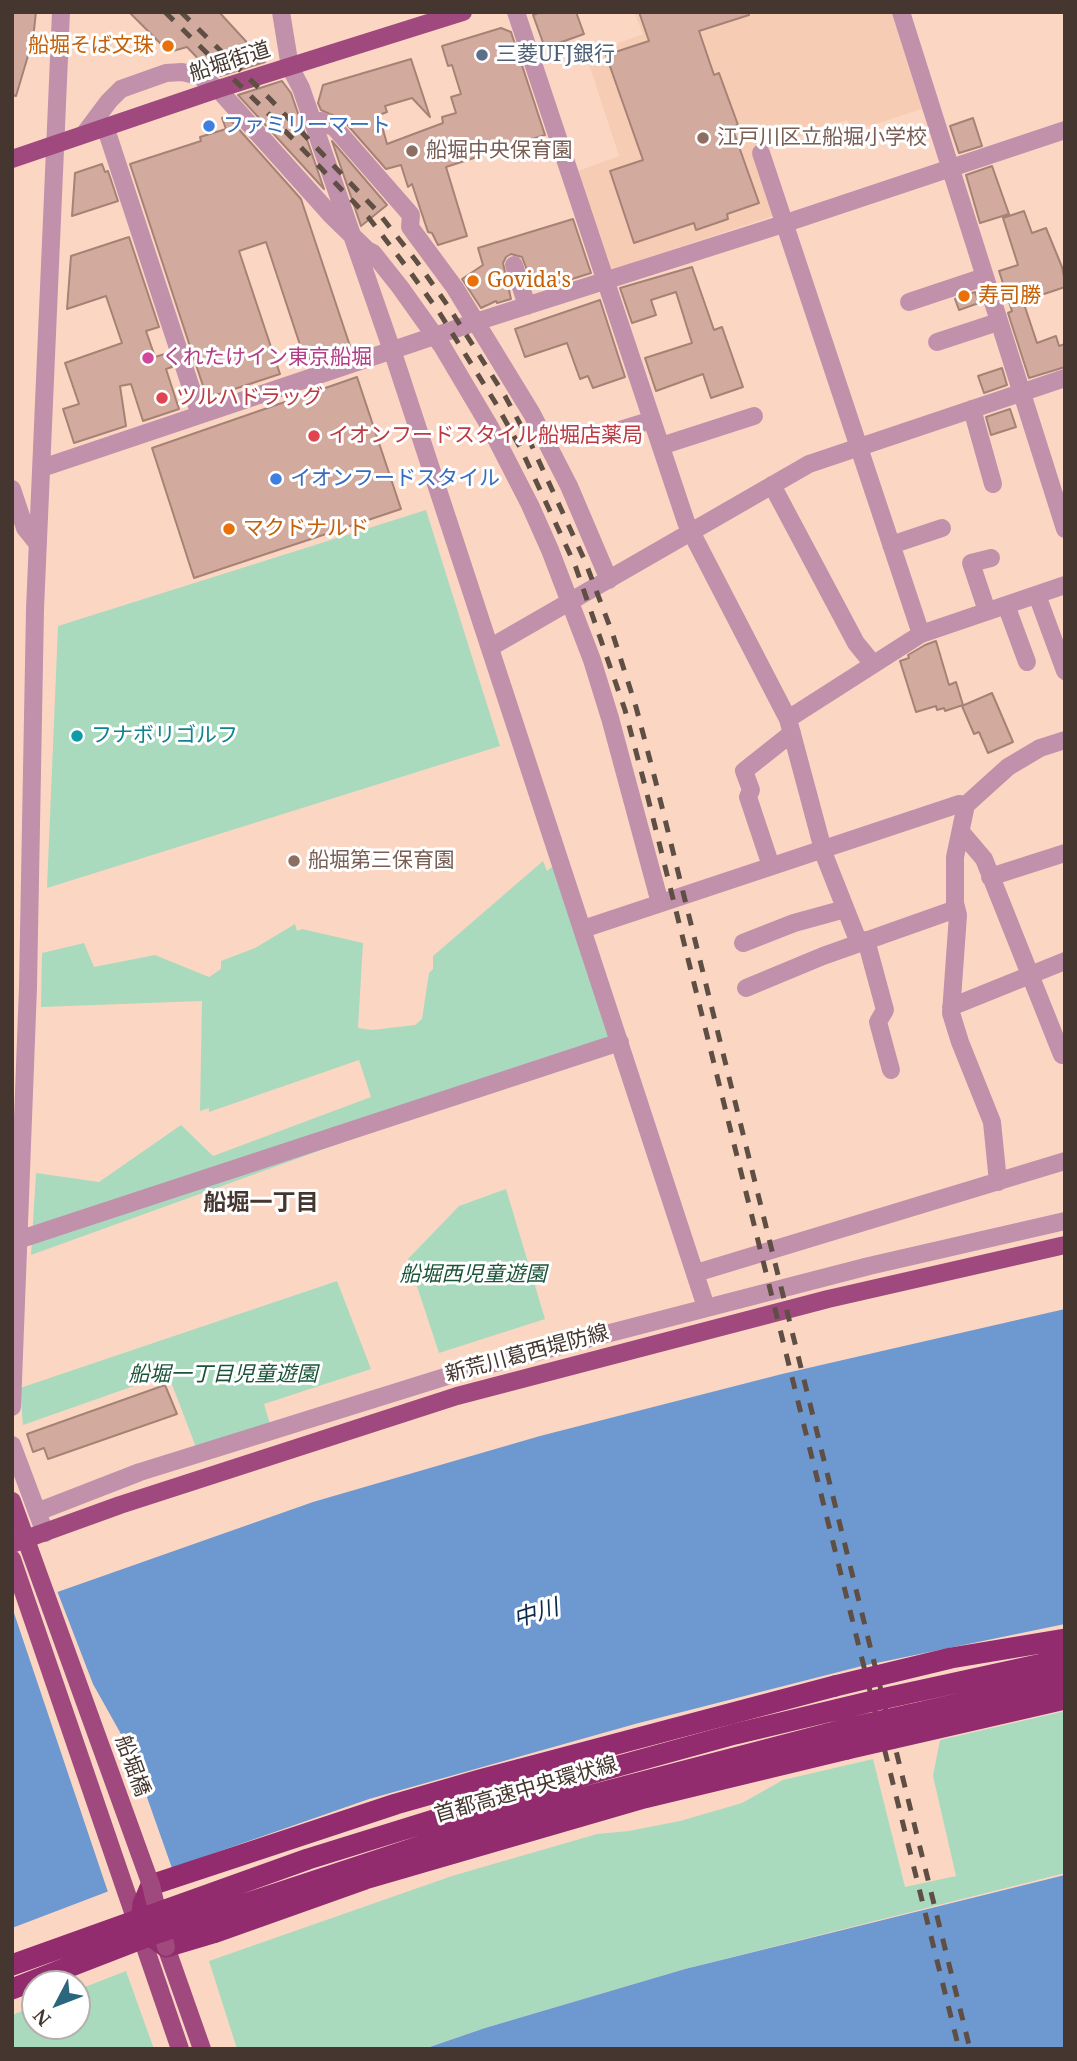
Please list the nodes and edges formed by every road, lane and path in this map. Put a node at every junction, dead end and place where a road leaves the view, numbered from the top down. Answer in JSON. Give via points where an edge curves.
{"nodes":[{"id":1,"x":61,"y":12,"type":"edge"},
{"id":2,"x":281,"y":12,"type":"edge"},
{"id":3,"x":463,"y":12,"type":"edge"},
{"id":4,"x":516,"y":12,"type":"edge"},
{"id":5,"x":901,"y":12,"type":"edge"},
{"id":6,"x":290,"y":66,"type":"junction"},
{"id":7,"x":223,"y":94,"type":"junction"},
{"id":8,"x":313,"y":122,"type":"junction"},
{"id":9,"x":105,"y":126,"type":"junction"},
{"id":10,"x":1065,"y":130,"type":"edge"},
{"id":11,"x":85,"y":133,"type":"junction"},
{"id":12,"x":55,"y":143,"type":"junction"},
{"id":13,"x":761,"y":153,"type":"dead end"},
{"id":14,"x":12,"y":159,"type":"edge"},
{"id":15,"x":950,"y":168,"type":"junction"},
{"id":16,"x":784,"y":224,"type":"junction"},
{"id":17,"x":351,"y":234,"type":"junction"},
{"id":18,"x":514,"y":265,"type":"dead end"},
{"id":19,"x":984,"y":277,"type":"junction"},
{"id":20,"x":606,"y":281,"type":"junction"},
{"id":21,"x":909,"y":302,"type":"dead end"},
{"id":22,"x":527,"y":306,"type":"junction"},
{"id":23,"x":477,"y":322,"type":"junction"},
{"id":24,"x":998,"y":322,"type":"junction"},
{"id":25,"x":435,"y":337,"type":"junction"},
{"id":26,"x":937,"y":342,"type":"dead end"},
{"id":27,"x":392,"y":350,"type":"junction"},
{"id":28,"x":1065,"y":379,"type":"edge"},
{"id":29,"x":1021,"y":393,"type":"junction"},
{"id":30,"x":972,"y":409,"type":"junction"},
{"id":31,"x":200,"y":415,"type":"junction"},
{"id":32,"x":754,"y":416,"type":"dead end"},
{"id":33,"x":652,"y":419,"type":"junction"},
{"id":34,"x":613,"y":432,"type":"dead end"},
{"id":35,"x":661,"y":446,"type":"junction"},
{"id":36,"x":858,"y":447,"type":"junction"},
{"id":37,"x":42,"y":468,"type":"junction"},
{"id":38,"x":993,"y":484,"type":"dead end"},
{"id":39,"x":772,"y":485,"type":"junction"},
{"id":40,"x":12,"y":489,"type":"edge"},
{"id":41,"x":1060,"y":495,"type":"edge"},
{"id":42,"x":942,"y":528,"type":"dead end"},
{"id":43,"x":1065,"y":529,"type":"edge"},
{"id":44,"x":691,"y":532,"type":"junction"},
{"id":45,"x":38,"y":544,"type":"junction"},
{"id":46,"x":891,"y":545,"type":"junction"},
{"id":47,"x":991,"y":558,"type":"dead end"},
{"id":48,"x":608,"y":580,"type":"junction"},
{"id":49,"x":1065,"y":585,"type":"edge"},
{"id":50,"x":1037,"y":595,"type":"junction"},
{"id":51,"x":570,"y":602,"type":"junction"},
{"id":52,"x":1006,"y":605,"type":"junction"},
{"id":53,"x":987,"y":611,"type":"junction"},
{"id":54,"x":921,"y":634,"type":"junction"},
{"id":55,"x":491,"y":647,"type":"junction"},
{"id":56,"x":1027,"y":662,"type":"dead end"},
{"id":57,"x":873,"y":664,"type":"junction"},
{"id":58,"x":1065,"y":671,"type":"edge"},
{"id":59,"x":790,"y":726,"type":"junction"},
{"id":60,"x":1065,"y":740,"type":"edge"},
{"id":61,"x":30,"y":796,"type":"junction"},
{"id":62,"x":12,"y":802,"type":"edge"},
{"id":63,"x":966,"y":805,"type":"junction"},
{"id":64,"x":961,"y":832,"type":"junction"},
{"id":65,"x":823,"y":849,"type":"junction"},
{"id":66,"x":1065,"y":853,"type":"edge"},
{"id":67,"x":771,"y":866,"type":"junction"},
{"id":68,"x":990,"y":877,"type":"junction"},
{"id":69,"x":660,"y":903,"type":"junction"},
{"id":70,"x":845,"y":909,"type":"junction"},
{"id":71,"x":956,"y":909,"type":"junction"},
{"id":72,"x":583,"y":929,"type":"junction"},
{"id":73,"x":862,"y":942,"type":"junction"},
{"id":74,"x":743,"y":943,"type":"dead end"},
{"id":75,"x":1065,"y":961,"type":"edge"},
{"id":76,"x":1029,"y":976,"type":"junction"},
{"id":77,"x":746,"y":988,"type":"dead end"},
{"id":78,"x":951,"y":1007,"type":"junction"},
{"id":79,"x":620,"y":1042,"type":"junction"},
{"id":80,"x":1061,"y":1050,"type":"edge"},
{"id":81,"x":891,"y":1070,"type":"dead end"},
{"id":82,"x":1065,"y":1161,"type":"edge"},
{"id":83,"x":998,"y":1182,"type":"junction"},
{"id":84,"x":1065,"y":1221,"type":"edge"},
{"id":85,"x":16,"y":1231,"type":"edge"},
{"id":86,"x":1065,"y":1245,"type":"edge"},
{"id":87,"x":696,"y":1273,"type":"junction"},
{"id":88,"x":706,"y":1307,"type":"junction"},
{"id":89,"x":12,"y":1407,"type":"edge"},
{"id":90,"x":12,"y":1445,"type":"edge"},
{"id":91,"x":12,"y":1501,"type":"edge"},
{"id":92,"x":37,"y":1512,"type":"junction"},
{"id":93,"x":45,"y":1533,"type":"junction"},
{"id":94,"x":12,"y":1544,"type":"edge"},
{"id":95,"x":12,"y":1559,"type":"edge"},
{"id":96,"x":1065,"y":1639,"type":"edge"},
{"id":97,"x":1065,"y":1659,"type":"edge"},
{"id":98,"x":1065,"y":1680,"type":"edge"},
{"id":99,"x":1065,"y":1699,"type":"edge"},
{"id":100,"x":151,"y":1885,"type":"junction"},
{"id":101,"x":140,"y":1928,"type":"junction"},
{"id":102,"x":166,"y":1947,"type":"junction"},
{"id":103,"x":12,"y":1965,"type":"edge"},
{"id":104,"x":12,"y":1989,"type":"edge"},
{"id":105,"x":180,"y":2049,"type":"edge"},
{"id":106,"x":202,"y":2049,"type":"edge"}],
"edges":[{"from":1,"to":12,"type":"street"},
{"from":2,"to":6,"type":"street"},
{"from":3,"to":6,"type":"main road","name":"船堀街道"},
{"from":4,"to":20,"type":"street"},
{"from":5,"to":15,"type":"street"},
{"from":6,"to":7,"type":"main road","name":"船堀街道"},
{"from":6,"to":8,"type":"street"},
{"from":7,"to":9,"type":"main road","name":"船堀街道"},
{"from":7,"to":11,"type":"street","via":[[199,76],[166,73],[117,92]]},
{"from":7,"to":17,"type":"street"},
{"from":8,"to":17,"type":"street"},
{"from":8,"to":23,"type":"street","via":[[335,128],[411,215],[410,227]]},
{"from":9,"to":11,"type":"main road","name":"船堀街道"},
{"from":9,"to":31,"type":"street"},
{"from":10,"to":15,"type":"street"},
{"from":11,"to":12,"type":"main road","name":"船堀街道"},
{"from":12,"to":14,"type":"main road","name":"船堀街道"},
{"from":12,"to":37,"type":"street"},
{"from":13,"to":16,"type":"street"},
{"from":15,"to":16,"type":"street"},
{"from":15,"to":19,"type":"street"},
{"from":16,"to":20,"type":"street"},
{"from":16,"to":36,"type":"street"},
{"from":17,"to":25,"type":"street","via":[[373,253]]},
{"from":17,"to":27,"type":"street"},
{"from":18,"to":22,"type":"street"},
{"from":19,"to":21,"type":"street"},
{"from":19,"to":24,"type":"street"},
{"from":20,"to":22,"type":"street"},
{"from":20,"to":33,"type":"street"},
{"from":22,"to":23,"type":"street"},
{"from":23,"to":25,"type":"street"},
{"from":23,"to":48,"type":"street","via":[[533,414]]},
{"from":24,"to":26,"type":"street"},
{"from":24,"to":29,"type":"street"},
{"from":25,"to":27,"type":"street"},
{"from":25,"to":51,"type":"street","via":[[490,427],[530,505]]},
{"from":27,"to":31,"type":"street"},
{"from":27,"to":55,"type":"street"},
{"from":28,"to":29,"type":"street"},
{"from":29,"to":30,"type":"street"},
{"from":29,"to":41,"type":"street"},
{"from":30,"to":36,"type":"street"},
{"from":30,"to":38,"type":"street"},
{"from":31,"to":37,"type":"street"},
{"from":32,"to":35,"type":"street"},
{"from":33,"to":34,"type":"street"},
{"from":33,"to":35,"type":"street"},
{"from":35,"to":44,"type":"street"},
{"from":36,"to":39,"type":"street","via":[[809,464]]},
{"from":36,"to":46,"type":"street"},
{"from":37,"to":45,"type":"street"},
{"from":39,"to":44,"type":"street"},
{"from":39,"to":57,"type":"street","via":[[856,643]]},
{"from":40,"to":45,"type":"street","via":[[25,528]]},
{"from":41,"to":43,"type":"street"},
{"from":42,"to":46,"type":"street"},
{"from":44,"to":48,"type":"street"},
{"from":44,"to":59,"type":"street"},
{"from":45,"to":61,"type":"street"},
{"from":46,"to":54,"type":"street"},
{"from":47,"to":53,"type":"street","via":[[971,563]]},
{"from":48,"to":51,"type":"street"},
{"from":49,"to":50,"type":"street"},
{"from":50,"to":52,"type":"street"},
{"from":50,"to":58,"type":"street"},
{"from":51,"to":55,"type":"street"},
{"from":51,"to":69,"type":"street","via":[[610,718]]},
{"from":52,"to":53,"type":"street"},
{"from":52,"to":56,"type":"street"},
{"from":53,"to":54,"type":"street"},
{"from":54,"to":57,"type":"street"},
{"from":55,"to":72,"type":"street"},
{"from":57,"to":59,"type":"street"},
{"from":59,"to":65,"type":"street"},
{"from":59,"to":67,"type":"street","via":[[744,771]]},
{"from":60,"to":63,"type":"street","via":[[1008,766]]},
{"from":61,"to":62,"type":"street"},
{"from":61,"to":85,"type":"street","via":[[28,987]]},
{"from":63,"to":64,"type":"street"},
{"from":63,"to":65,"type":"street"},
{"from":64,"to":68,"type":"street","via":[[984,859]]},
{"from":64,"to":71,"type":"street","via":[[955,857]]},
{"from":65,"to":67,"type":"street"},
{"from":65,"to":70,"type":"street"},
{"from":66,"to":68,"type":"street"},
{"from":67,"to":69,"type":"street"},
{"from":68,"to":76,"type":"street"},
{"from":69,"to":72,"type":"street"},
{"from":70,"to":73,"type":"street"},
{"from":70,"to":74,"type":"street"},
{"from":71,"to":73,"type":"street"},
{"from":71,"to":78,"type":"street"},
{"from":72,"to":79,"type":"street"},
{"from":73,"to":77,"type":"street"},
{"from":73,"to":81,"type":"street","via":[[885,1010],[878,1022]]},
{"from":75,"to":76,"type":"street"},
{"from":76,"to":78,"type":"street"},
{"from":76,"to":80,"type":"street"},
{"from":78,"to":83,"type":"street","via":[[992,1122]]},
{"from":79,"to":85,"type":"street"},
{"from":79,"to":87,"type":"street"},
{"from":82,"to":83,"type":"street"},
{"from":83,"to":87,"type":"street"},
{"from":84,"to":88,"type":"street"},
{"from":85,"to":89,"type":"street"},
{"from":86,"to":93,"type":"main road","name":"新荒川葛西堤防線","via":[[828,1299],[457,1395]]},
{"from":87,"to":88,"type":"street"},
{"from":88,"to":92,"type":"street","via":[[467,1370],[140,1472]]},
{"from":90,"to":92,"type":"street"},
{"from":91,"to":100,"type":"main road","name":"船堀橋","bridge":true},
{"from":92,"to":93,"type":"street"},
{"from":93,"to":94,"type":"main road","name":"新荒川葛西堤防線"},
{"from":95,"to":101,"type":"main road"},
{"from":96,"to":100,"type":"highway","bridge":true,"via":[[951,1658],[480,1780]]},
{"from":97,"to":103,"type":"highway","name":"首都高速中央環状線","bridge":true,"via":[[735,1734],[524,1792],[296,1864]]},
{"from":98,"to":104,"type":"highway","name":"首都高速中央環状線","bridge":true,"via":[[850,1728],[539,1810],[179,1926]]},
{"from":99,"to":102,"type":"highway","bridge":true,"via":[[644,1798],[365,1879]]},
{"from":100,"to":101,"type":"highway","bridge":true},
{"from":100,"to":102,"type":"main road","name":"船堀橋","bridge":true},
{"from":101,"to":102,"type":"highway","bridge":true},
{"from":101,"to":105,"type":"main road"},
{"from":102,"to":106,"type":"main road","name":"船堀橋"}]}
